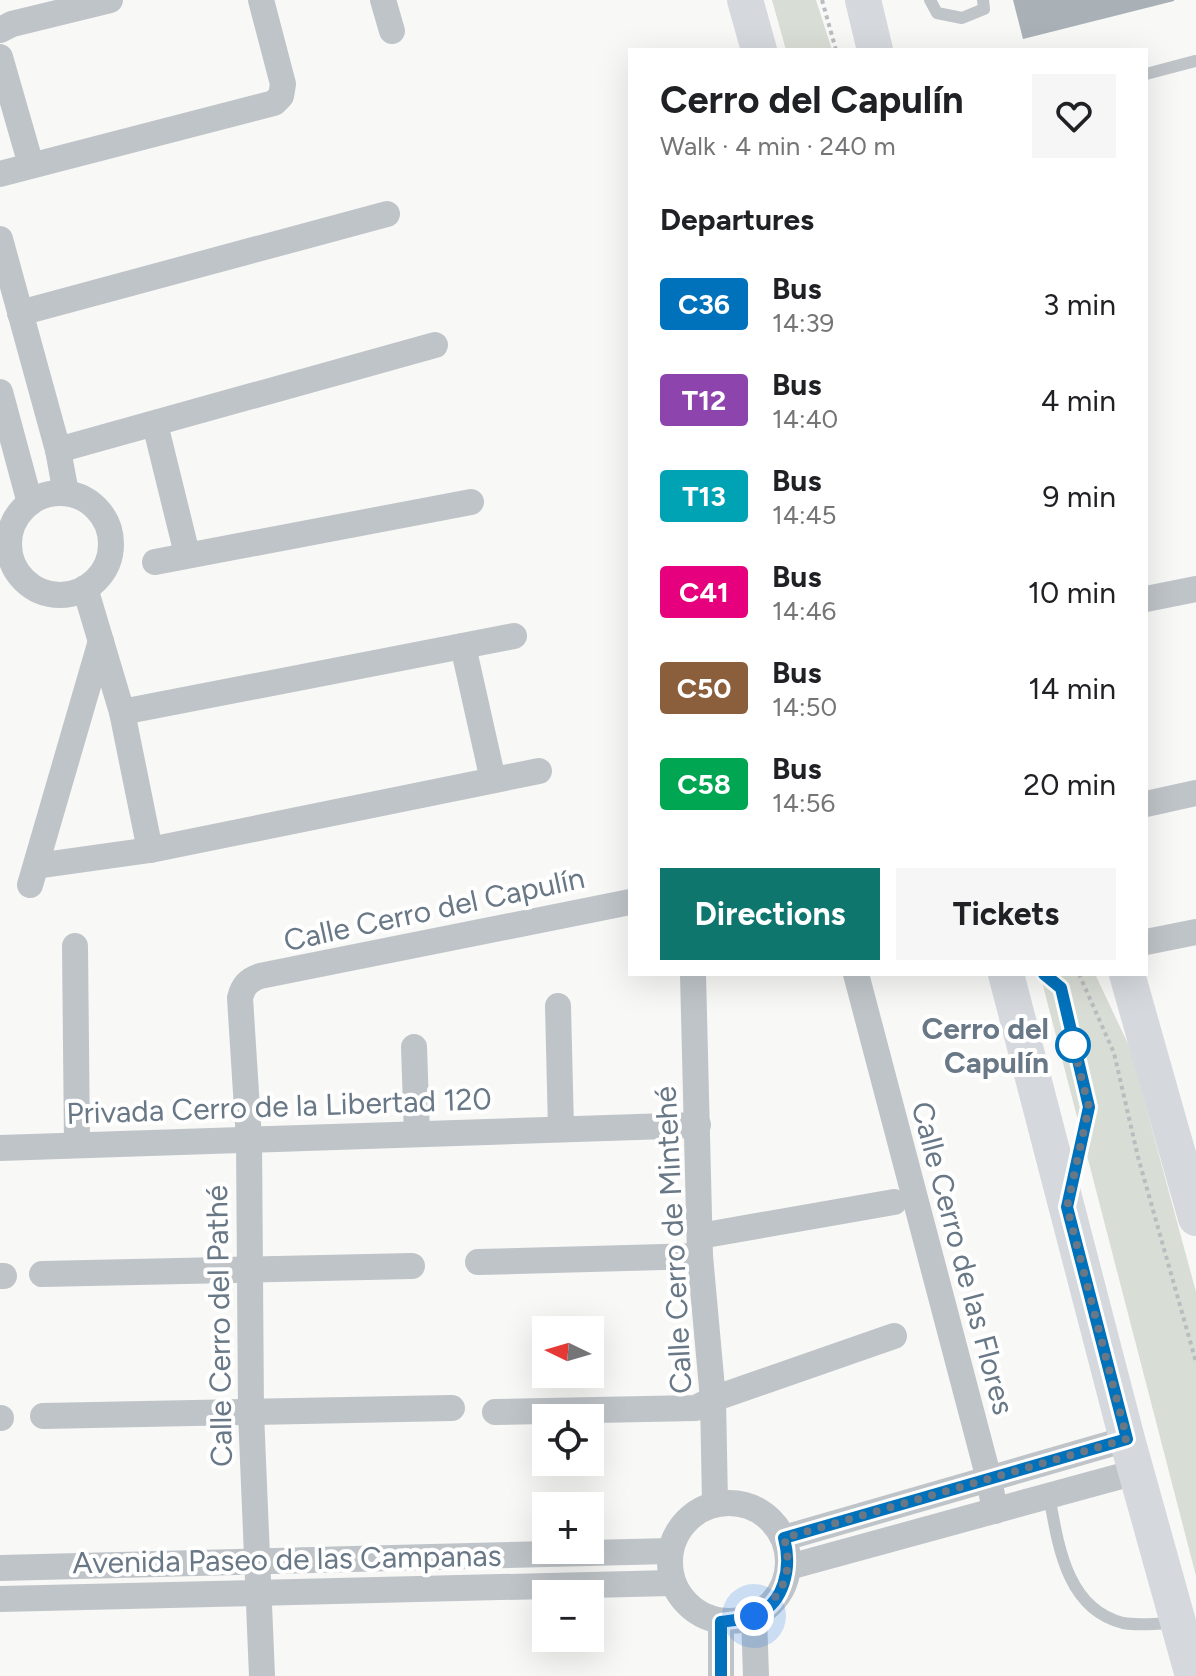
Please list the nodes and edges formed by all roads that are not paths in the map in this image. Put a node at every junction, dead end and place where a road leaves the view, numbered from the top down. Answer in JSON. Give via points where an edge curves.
{"nodes":[{"id":1,"x":110,"y":0,"type":"edge"},
{"id":2,"x":261,"y":0,"type":"edge"},
{"id":3,"x":383,"y":0,"type":"edge"},
{"id":4,"x":745,"y":0,"type":"edge"},
{"id":5,"x":863,"y":0,"type":"edge"},
{"id":6,"x":930,"y":0,"type":"edge"},
{"id":7,"x":983,"y":0,"type":"edge"},
{"id":8,"x":0,"y":30,"type":"edge"},
{"id":9,"x":392,"y":31,"type":"dead end"},
{"id":10,"x":758,"y":48,"type":"edge"},
{"id":11,"x":875,"y":48,"type":"edge"},
{"id":12,"x":0,"y":57,"type":"edge"},
{"id":13,"x":1195,"y":61,"type":"edge"},
{"id":14,"x":1148,"y":73,"type":"edge"},
{"id":15,"x":31,"y":165,"type":"junction"},
{"id":16,"x":0,"y":174,"type":"edge"},
{"id":17,"x":387,"y":214,"type":"dead end"},
{"id":18,"x":0,"y":239,"type":"edge"},
{"id":19,"x":20,"y":313,"type":"junction"},
{"id":20,"x":435,"y":345,"type":"dead end"},
{"id":21,"x":2,"y":407,"type":"edge"},
{"id":22,"x":155,"y":424,"type":"junction"},
{"id":23,"x":58,"y":450,"type":"junction"},
{"id":24,"x":66,"y":493,"type":"junction"},
{"id":25,"x":471,"y":502,"type":"dead end"},
{"id":26,"x":30,"y":503,"type":"junction"},
{"id":27,"x":187,"y":554,"type":"junction"},
{"id":28,"x":155,"y":562,"type":"dead end"},
{"id":29,"x":85,"y":588,"type":"junction"},
{"id":30,"x":1196,"y":589,"type":"edge"},
{"id":31,"x":1148,"y":599,"type":"edge"},
{"id":32,"x":514,"y":636,"type":"dead end"},
{"id":33,"x":101,"y":641,"type":"junction"},
{"id":34,"x":463,"y":646,"type":"junction"},
{"id":35,"x":122,"y":712,"type":"junction"},
{"id":36,"x":539,"y":771,"type":"dead end"},
{"id":37,"x":493,"y":780,"type":"junction"},
{"id":38,"x":1196,"y":793,"type":"edge"},
{"id":39,"x":1148,"y":804,"type":"edge"},
{"id":40,"x":150,"y":850,"type":"junction"},
{"id":41,"x":628,"y":902,"type":"edge"},
{"id":42,"x":1196,"y":932,"type":"edge"},
{"id":43,"x":1148,"y":942,"type":"edge"},
{"id":44,"x":75,"y":946,"type":"dead end"},
{"id":45,"x":693,"y":976,"type":"edge"},
{"id":46,"x":857,"y":976,"type":"edge"},
{"id":47,"x":1007,"y":976,"type":"edge"},
{"id":48,"x":1046,"y":976,"type":"edge"},
{"id":49,"x":1127,"y":976,"type":"edge"},
{"id":50,"x":251,"y":979,"type":"joint"},
{"id":51,"x":558,"y":1006,"type":"dead end"},
{"id":52,"x":414,"y":1047,"type":"dead end"},
{"id":53,"x":698,"y":1125,"type":"junction"},
{"id":54,"x":561,"y":1129,"type":"junction"},
{"id":55,"x":417,"y":1134,"type":"junction"},
{"id":56,"x":249,"y":1140,"type":"junction"},
{"id":57,"x":77,"y":1144,"type":"junction"},
{"id":58,"x":0,"y":1148,"type":"edge"},
{"id":59,"x":1193,"y":1196,"type":"edge"},
{"id":60,"x":894,"y":1202,"type":"dead end"},
{"id":61,"x":1067,"y":1207,"type":"junction"},
{"id":62,"x":700,"y":1246,"type":"junction"},
{"id":63,"x":478,"y":1262,"type":"dead end"},
{"id":64,"x":412,"y":1266,"type":"dead end"},
{"id":65,"x":248,"y":1271,"type":"junction"},
{"id":66,"x":42,"y":1274,"type":"dead end"},
{"id":67,"x":894,"y":1336,"type":"dead end"},
{"id":68,"x":713,"y":1399,"type":"junction"},
{"id":69,"x":452,"y":1408,"type":"dead end"},
{"id":70,"x":495,"y":1412,"type":"dead end"},
{"id":71,"x":251,"y":1413,"type":"junction"},
{"id":72,"x":43,"y":1416,"type":"dead end"},
{"id":73,"x":1132,"y":1456,"type":"junction"},
{"id":74,"x":989,"y":1479,"type":"junction"},
{"id":75,"x":1049,"y":1495,"type":"junction"},
{"id":76,"x":715,"y":1503,"type":"junction"},
{"id":77,"x":995,"y":1511,"type":"junction"},
{"id":78,"x":784,"y":1538,"type":"junction"},
{"id":79,"x":670,"y":1551,"type":"junction"},
{"id":80,"x":258,"y":1562,"type":"junction"},
{"id":81,"x":789,"y":1567,"type":"junction"},
{"id":82,"x":0,"y":1568,"type":"edge"},
{"id":83,"x":672,"y":1583,"type":"junction"},
{"id":84,"x":259,"y":1591,"type":"junction"},
{"id":85,"x":0,"y":1599,"type":"edge"},
{"id":86,"x":754,"y":1616,"type":"junction"},
{"id":87,"x":721,"y":1622,"type":"junction"},
{"id":88,"x":1178,"y":1623,"type":"junction"},
{"id":89,"x":262,"y":1676,"type":"edge"},
{"id":90,"x":721,"y":1676,"type":"edge"},
{"id":91,"x":756,"y":1676,"type":"edge"},
{"id":92,"x":1193,"y":1676,"type":"edge"}],
"edges":[{"from":1,"to":8,"type":"street"},
{"from":2,"to":15,"type":"street","via":[[283,84],[274,103]]},
{"from":3,"to":9,"type":"street"},
{"from":4,"to":10,"type":"main road"},
{"from":5,"to":11,"type":"main road"},
{"from":6,"to":7,"type":"lane","via":[[937,13],[962,18],[984,9]]},
{"from":12,"to":15,"type":"street"},
{"from":13,"to":14,"type":"lane"},
{"from":15,"to":16,"type":"street"},
{"from":17,"to":19,"type":"street"},
{"from":18,"to":19,"type":"street"},
{"from":19,"to":23,"type":"street"},
{"from":20,"to":22,"type":"street"},
{"from":21,"to":26,"type":"street"},
{"from":22,"to":23,"type":"street"},
{"from":22,"to":27,"type":"street"},
{"from":23,"to":24,"type":"street"},
{"from":24,"to":26,"type":"street","via":[[47,494]]},
{"from":24,"to":29,"type":"street","via":[[84,498],[100,511],[110,530],[105,569]]},
{"from":25,"to":27,"type":"street"},
{"from":26,"to":29,"type":"street","via":[[10,534],[18,572],[33,588],[52,595]]},
{"from":27,"to":28,"type":"street"},
{"from":29,"to":33,"type":"street"},
{"from":30,"to":31,"type":"street"},
{"from":32,"to":34,"type":"street"},
{"from":33,"to":35,"type":"street"},
{"from":33,"to":40,"type":"street","via":[[33,875]]},
{"from":34,"to":35,"type":"street"},
{"from":34,"to":37,"type":"street"},
{"from":35,"to":40,"type":"street"},
{"from":36,"to":37,"type":"street"},
{"from":37,"to":40,"type":"street"},
{"from":38,"to":39,"type":"street"},
{"from":41,"to":50,"type":"street","name":"Calle Cerro del Capulín"},
{"from":42,"to":43,"type":"street"},
{"from":44,"to":57,"type":"street"},
{"from":45,"to":53,"type":"street","name":"Calle Cerro de Mintehé"},
{"from":46,"to":74,"type":"street","name":"Calle Cerro de las Flores"},
{"from":47,"to":61,"type":"main road"},
{"from":48,"to":61,"type":"lane","via":[[1061,988],[1089,1107]]},
{"from":49,"to":59,"type":"main road"},
{"from":50,"to":56,"type":"street","name":"Calle Cerro del Pathé","via":[[240,998]]},
{"from":51,"to":54,"type":"street"},
{"from":52,"to":55,"type":"street"},
{"from":53,"to":54,"type":"street","name":"Privada Cerro de la Libertad 120"},
{"from":53,"to":62,"type":"street","name":"Calle Cerro de Mintehé"},
{"from":54,"to":55,"type":"street","name":"Privada Cerro de la Libertad 120"},
{"from":55,"to":56,"type":"street","name":"Privada Cerro de la Libertad 120"},
{"from":56,"to":57,"type":"street","name":"Privada Cerro de la Libertad 120"},
{"from":56,"to":65,"type":"street","name":"Calle Cerro del Pathé"},
{"from":57,"to":58,"type":"street","name":"Privada Cerro de la Libertad 120"},
{"from":60,"to":62,"type":"street"},
{"from":61,"to":73,"type":"main road"},
{"from":62,"to":63,"type":"street"},
{"from":62,"to":68,"type":"street","name":"Calle Cerro de Mintehé"},
{"from":64,"to":65,"type":"street"},
{"from":65,"to":66,"type":"street"},
{"from":65,"to":71,"type":"street","name":"Calle Cerro del Pathé"},
{"from":67,"to":68,"type":"street"},
{"from":68,"to":70,"type":"street","via":[[696,1408]]},
{"from":68,"to":76,"type":"street","name":"Calle Cerro de Mintehé"},
{"from":69,"to":71,"type":"street"},
{"from":71,"to":72,"type":"street"},
{"from":71,"to":80,"type":"street","name":"Calle Cerro del Pathé"},
{"from":73,"to":74,"type":"street"},
{"from":73,"to":75,"type":"street"},
{"from":73,"to":88,"type":"main road"},
{"from":74,"to":77,"type":"street","name":"Calle Cerro de las Flores"},
{"from":74,"to":78,"type":"street"},
{"from":75,"to":77,"type":"street"},
{"from":75,"to":88,"type":"lane","via":[[1063,1566],[1099,1613],[1125,1623]]},
{"from":76,"to":78,"type":"street","via":[[741,1503],[765,1514]]},
{"from":76,"to":79,"type":"street","via":[[686,1521]]},
{"from":77,"to":81,"type":"street"},
{"from":78,"to":81,"type":"street"},
{"from":79,"to":80,"type":"street","name":"Avenida Paseo de las Campanas"},
{"from":79,"to":83,"type":"street"},
{"from":80,"to":82,"type":"street","name":"Avenida Paseo de las Campanas"},
{"from":80,"to":84,"type":"street","name":"Calle Cerro del Pathé"},
{"from":81,"to":86,"type":"street","via":[[779,1593]]},
{"from":83,"to":84,"type":"street","name":"Avenida Paseo de las Campanas"},
{"from":83,"to":87,"type":"street","via":[[684,1602]]},
{"from":84,"to":85,"type":"street","name":"Avenida Paseo de las Campanas"},
{"from":84,"to":89,"type":"street","name":"Calle Cerro del Pathé"},
{"from":86,"to":87,"type":"street"},
{"from":86,"to":91,"type":"street"},
{"from":87,"to":90,"type":"street"},
{"from":88,"to":92,"type":"main road"}]}
